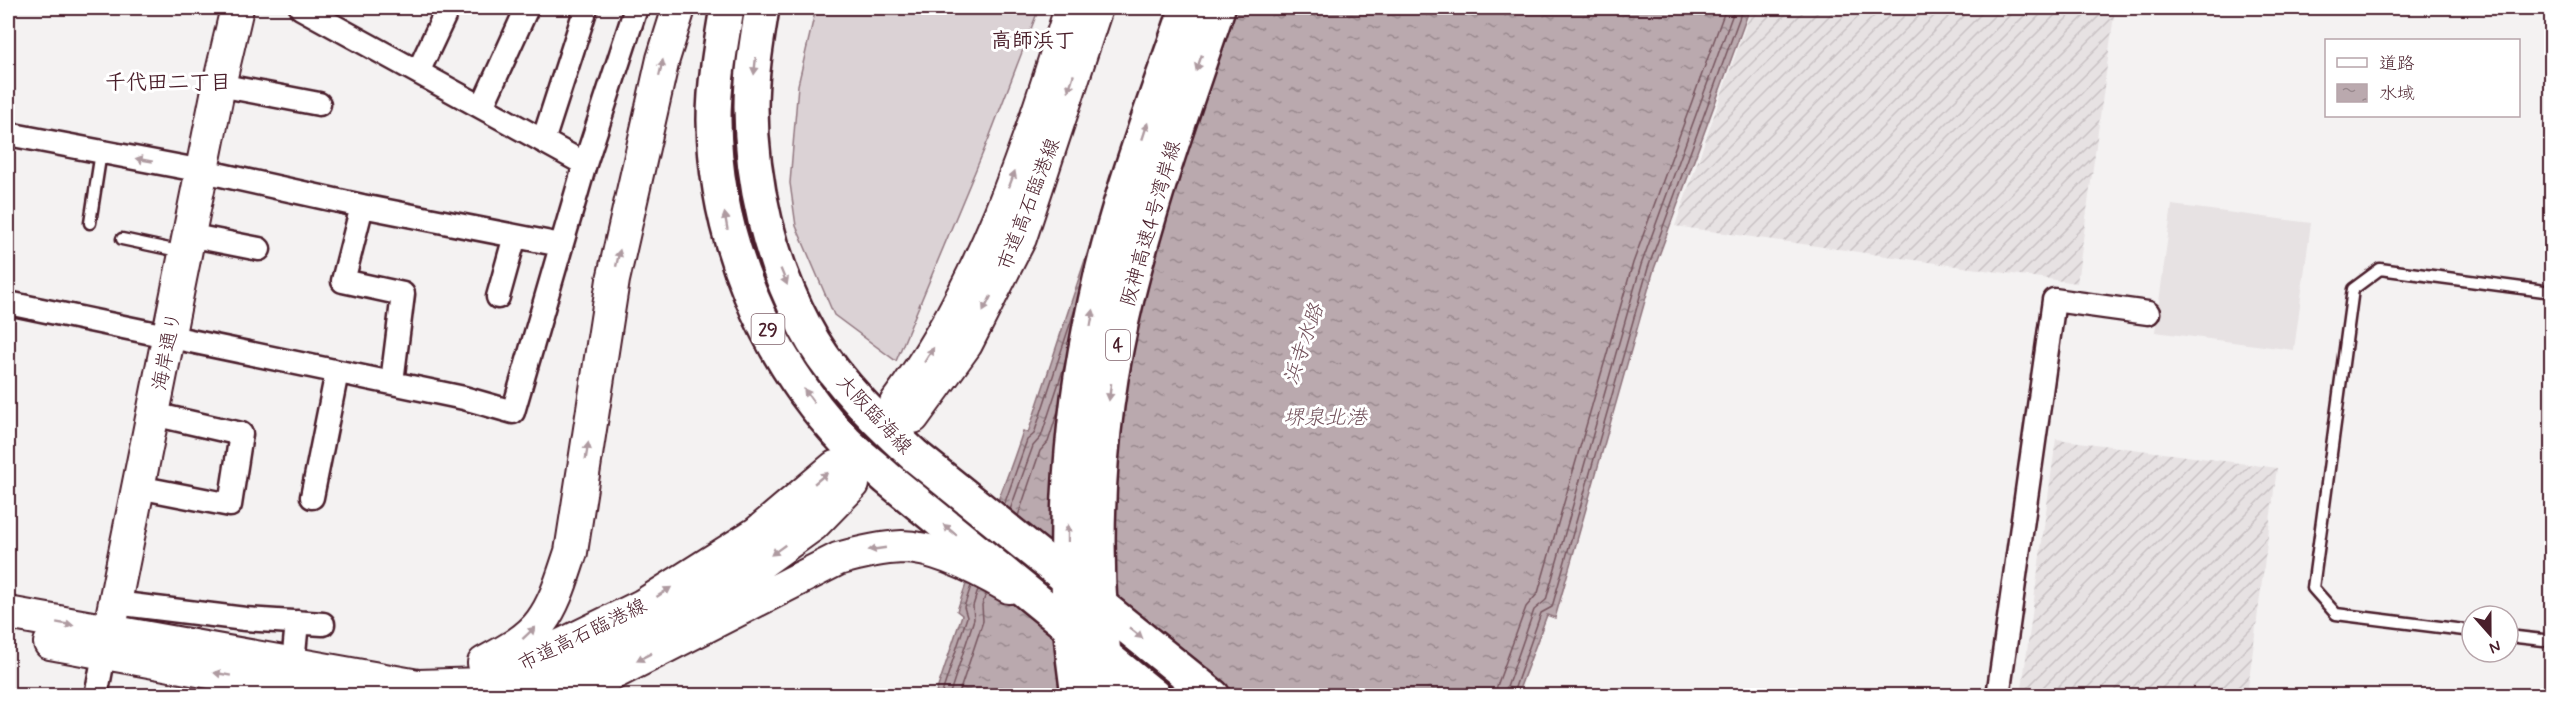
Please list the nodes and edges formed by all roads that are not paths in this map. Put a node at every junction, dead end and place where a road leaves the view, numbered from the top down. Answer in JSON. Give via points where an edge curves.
{"nodes":[{"id":1,"x":237,"y":8,"type":"edge"},
{"id":2,"x":301,"y":8,"type":"edge"},
{"id":3,"x":448,"y":8,"type":"edge"},
{"id":4,"x":527,"y":8,"type":"edge"},
{"id":5,"x":586,"y":8,"type":"edge"},
{"id":6,"x":636,"y":8,"type":"edge"},
{"id":7,"x":679,"y":8,"type":"edge"},
{"id":8,"x":727,"y":8,"type":"edge"},
{"id":9,"x":762,"y":8,"type":"edge"},
{"id":10,"x":1071,"y":8,"type":"edge"},
{"id":11,"x":1096,"y":8,"type":"edge"},
{"id":12,"x":1187,"y":8,"type":"edge"},
{"id":13,"x":1218,"y":8,"type":"edge"},
{"id":14,"x":418,"y":72,"type":"junction"},
{"id":15,"x":219,"y":85,"type":"junction"},
{"id":16,"x":319,"y":104,"type":"dead end"},
{"id":17,"x":482,"y":107,"type":"junction"},
{"id":18,"x":8,"y":134,"type":"edge"},
{"id":19,"x":543,"y":141,"type":"junction"},
{"id":20,"x":101,"y":153,"type":"junction"},
{"id":21,"x":585,"y":164,"type":"junction"},
{"id":22,"x":201,"y":171,"type":"junction"},
{"id":23,"x":362,"y":206,"type":"junction"},
{"id":24,"x":90,"y":224,"type":"dead end"},
{"id":25,"x":515,"y":236,"type":"junction"},
{"id":26,"x":122,"y":239,"type":"dead end"},
{"id":27,"x":186,"y":244,"type":"junction"},
{"id":28,"x":561,"y":245,"type":"junction"},
{"id":29,"x":259,"y":249,"type":"dead end"},
{"id":30,"x":2552,"y":292,"type":"edge"},
{"id":31,"x":498,"y":297,"type":"dead end"},
{"id":32,"x":8,"y":303,"type":"edge"},
{"id":33,"x":2148,"y":313,"type":"dead end"},
{"id":34,"x":169,"y":336,"type":"junction"},
{"id":35,"x":337,"y":372,"type":"junction"},
{"id":36,"x":393,"y":382,"type":"junction"},
{"id":37,"x":153,"y":414,"type":"junction"},
{"id":38,"x":138,"y":487,"type":"junction"},
{"id":39,"x":312,"y":497,"type":"dead end"},
{"id":40,"x":994,"y":572,"type":"junction"},
{"id":41,"x":8,"y":614,"type":"edge"},
{"id":42,"x":297,"y":622,"type":"junction"},
{"id":43,"x":323,"y":624,"type":"dead end"},
{"id":44,"x":109,"y":629,"type":"junction"},
{"id":45,"x":2460,"y":630,"type":"edge"},
{"id":46,"x":8,"y":635,"type":"edge"},
{"id":47,"x":2520,"y":637,"type":"edge"},
{"id":48,"x":2552,"y":641,"type":"edge"},
{"id":49,"x":293,"y":664,"type":"junction"},
{"id":50,"x":480,"y":690,"type":"edge"},
{"id":51,"x":96,"y":696,"type":"edge"},
{"id":52,"x":341,"y":696,"type":"edge"},
{"id":53,"x":526,"y":696,"type":"edge"},
{"id":54,"x":569,"y":696,"type":"edge"},
{"id":55,"x":1078,"y":696,"type":"edge"},
{"id":56,"x":1109,"y":696,"type":"edge"},
{"id":57,"x":1154,"y":696,"type":"edge"},
{"id":58,"x":1213,"y":696,"type":"edge"},
{"id":59,"x":1998,"y":696,"type":"edge"}],
"edges":[{"from":1,"to":15,"type":"street","name":"海岸通り"},
{"from":2,"to":14,"type":"street"},
{"from":3,"to":14,"type":"street"},
{"from":4,"to":17,"type":"street"},
{"from":5,"to":19,"type":"street"},
{"from":6,"to":21,"type":"street"},
{"from":49,"to":7,"type":"street","one_way":true,"via":[[431,674],[478,666],[513,648],[541,622],[571,552],[613,280],[663,59]]},
{"from":40,"to":8,"type":"main road","name":"大阪臨海線","number":"29","one_way":true,"via":[[846,441],[791,370],[746,286],[729,233],[714,120]]},
{"from":9,"to":58,"type":"main road","name":"大阪臨海線","number":"29","one_way":true,"via":[[751,107],[760,197],[772,246],[805,328],[832,368],[885,429]]},
{"from":11,"to":10,"type":"street","name":"市道高石臨港線","one_way":true,"via":[[1020,238],[966,345],[904,410],[913,381],[953,315],[997,220],[1052,72]]},
{"from":55,"to":12,"type":"main road","name":"阪神高速4号湾岸線","number":"4","one_way":true,"via":[[1068,528],[1080,384],[1095,302],[1118,216]]},
{"from":13,"to":56,"type":"main road","name":"阪神高速4号湾岸線","number":"4","one_way":true,"via":[[1146,224],[1111,381],[1098,523],[1098,590]]},
{"from":14,"to":17,"type":"street"},
{"from":15,"to":16,"type":"street"},
{"from":15,"to":22,"type":"street","name":"海岸通り"},
{"from":17,"to":19,"type":"street"},
{"from":18,"to":20,"type":"street"},
{"from":19,"to":21,"type":"street"},
{"from":22,"to":20,"type":"street","one_way":true},
{"from":20,"to":24,"type":"lane"},
{"from":21,"to":28,"type":"street"},
{"from":22,"to":23,"type":"street"},
{"from":22,"to":27,"type":"street","name":"海岸通り"},
{"from":23,"to":25,"type":"street"},
{"from":23,"to":36,"type":"street","via":[[344,281],[403,294]]},
{"from":25,"to":28,"type":"street"},
{"from":25,"to":31,"type":"street"},
{"from":26,"to":27,"type":"lane"},
{"from":27,"to":29,"type":"street"},
{"from":27,"to":34,"type":"street","name":"海岸通り"},
{"from":28,"to":36,"type":"street","via":[[513,412]]},
{"from":30,"to":45,"type":"lane","via":[[2380,269],[2353,289],[2313,588],[2336,614]]},
{"from":32,"to":34,"type":"street"},
{"from":33,"to":59,"type":"street","via":[[2054,300]]},
{"from":34,"to":35,"type":"street"},
{"from":34,"to":37,"type":"street","name":"海岸通り"},
{"from":35,"to":36,"type":"street"},
{"from":35,"to":39,"type":"street"},
{"from":37,"to":38,"type":"street","name":"海岸通り"},
{"from":37,"to":38,"type":"street","via":[[241,434],[230,505]]},
{"from":38,"to":44,"type":"street","name":"海岸通り"},
{"from":40,"to":54,"type":"street","one_way":true,"via":[[905,547],[875,549],[838,559]]},
{"from":40,"to":57,"type":"main road","name":"大阪臨海線","number":"29"},
{"from":41,"to":44,"type":"street","name":"市道高石臨港線","one_way":true},
{"from":42,"to":43,"type":"street"},
{"from":42,"to":44,"type":"street","via":[[245,619]]},
{"from":42,"to":49,"type":"street"},
{"from":44,"to":46,"type":"street","name":"市道高石臨港線"},
{"from":44,"to":49,"type":"street","name":"市道高石臨港線"},
{"from":44,"to":51,"type":"street","name":"海岸通り"},
{"from":52,"to":44,"type":"street","name":"市道高石臨港線","one_way":true},
{"from":47,"to":48,"type":"lane"},
{"from":49,"to":50,"type":"street","name":"市道高石臨港線","via":[[418,686]]},
{"from":50,"to":53,"type":"street","name":"市道高石臨港線","one_way":true,"via":[[642,606],[844,475],[813,525],[759,564]]}]}
